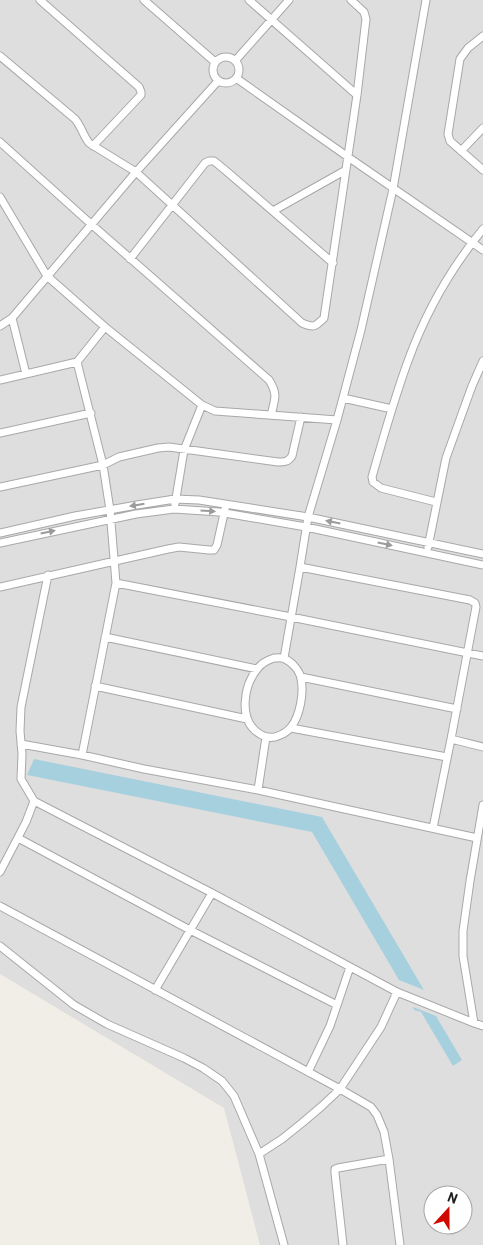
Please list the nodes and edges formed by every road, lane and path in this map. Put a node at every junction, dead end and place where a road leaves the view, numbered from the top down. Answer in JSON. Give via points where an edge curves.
{"nodes":[{"id":1,"x":40,"y":0,"type":"edge"},
{"id":2,"x":144,"y":0,"type":"edge"},
{"id":3,"x":249,"y":0,"type":"edge"},
{"id":4,"x":289,"y":0,"type":"edge"},
{"id":5,"x":351,"y":0,"type":"edge"},
{"id":6,"x":426,"y":0,"type":"edge"},
{"id":7,"x":271,"y":20,"type":"junction"},
{"id":8,"x":483,"y":36,"type":"edge"},
{"id":9,"x":0,"y":56,"type":"edge"},
{"id":10,"x":235,"y":61,"type":"junction"},
{"id":11,"x":215,"y":62,"type":"junction"},
{"id":12,"x":236,"y":78,"type":"junction"},
{"id":13,"x":218,"y":80,"type":"junction"},
{"id":14,"x":357,"y":95,"type":"junction"},
{"id":15,"x":483,"y":128,"type":"edge"},
{"id":16,"x":0,"y":142,"type":"edge"},
{"id":17,"x":93,"y":146,"type":"junction"},
{"id":18,"x":461,"y":151,"type":"junction"},
{"id":19,"x":348,"y":157,"type":"junction"},
{"id":20,"x":346,"y":170,"type":"junction"},
{"id":21,"x":483,"y":170,"type":"edge"},
{"id":22,"x":136,"y":172,"type":"junction"},
{"id":23,"x":393,"y":188,"type":"junction"},
{"id":24,"x":0,"y":197,"type":"edge"},
{"id":25,"x":173,"y":206,"type":"junction"},
{"id":26,"x":273,"y":211,"type":"junction"},
{"id":27,"x":91,"y":224,"type":"junction"},
{"id":28,"x":483,"y":229,"type":"edge"},
{"id":29,"x":472,"y":242,"type":"junction"},
{"id":30,"x":483,"y":250,"type":"edge"},
{"id":31,"x":130,"y":259,"type":"junction"},
{"id":32,"x":333,"y":263,"type":"junction"},
{"id":33,"x":47,"y":276,"type":"junction"},
{"id":34,"x":12,"y":318,"type":"junction"},
{"id":35,"x":0,"y":326,"type":"edge"},
{"id":36,"x":105,"y":327,"type":"junction"},
{"id":37,"x":483,"y":361,"type":"edge"},
{"id":38,"x":77,"y":362,"type":"junction"},
{"id":39,"x":26,"y":374,"type":"junction"},
{"id":40,"x":0,"y":380,"type":"edge"},
{"id":41,"x":343,"y":398,"type":"junction"},
{"id":42,"x":202,"y":405,"type":"junction"},
{"id":43,"x":392,"y":409,"type":"junction"},
{"id":44,"x":90,"y":413,"type":"junction"},
{"id":45,"x":271,"y":415,"type":"junction"},
{"id":46,"x":301,"y":417,"type":"junction"},
{"id":47,"x":337,"y":420,"type":"junction"},
{"id":48,"x":0,"y":433,"type":"edge"},
{"id":49,"x":184,"y":450,"type":"junction"},
{"id":50,"x":103,"y":465,"type":"junction"},
{"id":51,"x":0,"y":487,"type":"edge"},
{"id":52,"x":175,"y":499,"type":"junction"},
{"id":53,"x":436,"y":502,"type":"junction"},
{"id":54,"x":225,"y":504,"type":"junction"},
{"id":55,"x":174,"y":509,"type":"junction"},
{"id":56,"x":110,"y":510,"type":"junction"},
{"id":57,"x":224,"y":513,"type":"junction"},
{"id":58,"x":308,"y":517,"type":"junction"},
{"id":59,"x":111,"y":519,"type":"junction"},
{"id":60,"x":306,"y":526,"type":"junction"},
{"id":61,"x":22,"y":528,"type":"junction"},
{"id":62,"x":372,"y":530,"type":"junction"},
{"id":63,"x":0,"y":533,"type":"edge"},
{"id":64,"x":25,"y":537,"type":"junction"},
{"id":65,"x":369,"y":540,"type":"junction"},
{"id":66,"x":0,"y":543,"type":"edge"},
{"id":67,"x":429,"y":543,"type":"junction"},
{"id":68,"x":427,"y":553,"type":"junction"},
{"id":69,"x":483,"y":554,"type":"edge"},
{"id":70,"x":114,"y":560,"type":"junction"},
{"id":71,"x":483,"y":564,"type":"edge"},
{"id":72,"x":300,"y":567,"type":"junction"},
{"id":73,"x":48,"y":576,"type":"junction"},
{"id":74,"x":116,"y":583,"type":"junction"},
{"id":75,"x":0,"y":587,"type":"edge"},
{"id":76,"x":291,"y":616,"type":"junction"},
{"id":77,"x":104,"y":637,"type":"junction"},
{"id":78,"x":468,"y":653,"type":"junction"},
{"id":79,"x":483,"y":656,"type":"edge"},
{"id":80,"x":284,"y":658,"type":"junction"},
{"id":81,"x":258,"y":669,"type":"junction"},
{"id":82,"x":301,"y":678,"type":"junction"},
{"id":83,"x":94,"y":686,"type":"junction"},
{"id":84,"x":457,"y":709,"type":"junction"},
{"id":85,"x":247,"y":719,"type":"junction"},
{"id":86,"x":291,"y":728,"type":"junction"},
{"id":87,"x":266,"y":737,"type":"junction"},
{"id":88,"x":451,"y":739,"type":"junction"},
{"id":89,"x":21,"y":744,"type":"junction"},
{"id":90,"x":483,"y":747,"type":"edge"},
{"id":91,"x":82,"y":755,"type":"junction"},
{"id":92,"x":447,"y":757,"type":"junction"},
{"id":93,"x":258,"y":790,"type":"junction"},
{"id":94,"x":34,"y":801,"type":"junction"},
{"id":95,"x":483,"y":805,"type":"edge"},
{"id":96,"x":481,"y":826,"type":"edge"},
{"id":97,"x":433,"y":828,"type":"junction"},
{"id":98,"x":18,"y":838,"type":"junction"},
{"id":99,"x":477,"y":838,"type":"junction"},
{"id":100,"x":3,"y":859,"type":"edge"},
{"id":101,"x":0,"y":872,"type":"edge"},
{"id":102,"x":212,"y":893,"type":"junction"},
{"id":103,"x":0,"y":906,"type":"edge"},
{"id":104,"x":190,"y":930,"type":"junction"},
{"id":105,"x":0,"y":946,"type":"edge"},
{"id":106,"x":350,"y":967,"type":"junction"},
{"id":107,"x":156,"y":990,"type":"junction"},
{"id":108,"x":397,"y":992,"type":"junction"},
{"id":109,"x":337,"y":1005,"type":"junction"},
{"id":110,"x":474,"y":1023,"type":"junction"},
{"id":111,"x":483,"y":1026,"type":"edge"},
{"id":112,"x":308,"y":1072,"type":"junction"},
{"id":113,"x":340,"y":1089,"type":"junction"},
{"id":114,"x":259,"y":1154,"type":"junction"},
{"id":115,"x":389,"y":1159,"type":"junction"},
{"id":116,"x":284,"y":1245,"type":"edge"},
{"id":117,"x":343,"y":1245,"type":"edge"},
{"id":118,"x":400,"y":1245,"type":"edge"}],
"edges":[{"from":1,"to":17,"type":"street","via":[[142,92]]},
{"from":2,"to":11,"type":"street"},
{"from":3,"to":7,"type":"street"},
{"from":4,"to":7,"type":"street"},
{"from":5,"to":14,"type":"street","via":[[366,18]]},
{"from":6,"to":23,"type":"street"},
{"from":7,"to":10,"type":"street"},
{"from":7,"to":14,"type":"street"},
{"from":8,"to":18,"type":"street","via":[[460,59],[448,134]]},
{"from":9,"to":17,"type":"street","via":[[75,119]]},
{"from":10,"to":11,"type":"street","via":[[222,57]]},
{"from":10,"to":12,"type":"street","via":[[238,67]]},
{"from":11,"to":13,"type":"street","via":[[213,70]]},
{"from":12,"to":13,"type":"street","via":[[230,82]]},
{"from":12,"to":19,"type":"street"},
{"from":13,"to":22,"type":"street"},
{"from":14,"to":19,"type":"street"},
{"from":15,"to":18,"type":"street"},
{"from":16,"to":27,"type":"street"},
{"from":17,"to":22,"type":"street"},
{"from":18,"to":21,"type":"street"},
{"from":19,"to":20,"type":"street"},
{"from":19,"to":23,"type":"street"},
{"from":20,"to":26,"type":"street"},
{"from":20,"to":32,"type":"street"},
{"from":22,"to":25,"type":"street"},
{"from":22,"to":27,"type":"street"},
{"from":23,"to":29,"type":"street"},
{"from":23,"to":41,"type":"street"},
{"from":24,"to":33,"type":"street"},
{"from":25,"to":26,"type":"street","via":[[205,163],[214,161]]},
{"from":25,"to":31,"type":"street"},
{"from":25,"to":32,"type":"street","via":[[310,327],[324,318]]},
{"from":26,"to":32,"type":"street"},
{"from":27,"to":31,"type":"street"},
{"from":27,"to":33,"type":"street"},
{"from":28,"to":29,"type":"street"},
{"from":29,"to":30,"type":"street"},
{"from":29,"to":43,"type":"street","via":[[426,318]]},
{"from":31,"to":45,"type":"street","via":[[269,380],[275,389]]},
{"from":33,"to":34,"type":"street"},
{"from":33,"to":36,"type":"street"},
{"from":34,"to":35,"type":"street"},
{"from":34,"to":39,"type":"street"},
{"from":36,"to":38,"type":"street"},
{"from":36,"to":42,"type":"street"},
{"from":37,"to":53,"type":"street","via":[[446,458]]},
{"from":38,"to":39,"type":"street"},
{"from":38,"to":44,"type":"street"},
{"from":39,"to":40,"type":"street"},
{"from":41,"to":43,"type":"street"},
{"from":41,"to":47,"type":"street"},
{"from":42,"to":45,"type":"street","via":[[215,411]]},
{"from":42,"to":49,"type":"street"},
{"from":43,"to":53,"type":"street","via":[[373,482],[381,488]]},
{"from":44,"to":48,"type":"street"},
{"from":44,"to":50,"type":"street"},
{"from":45,"to":46,"type":"street"},
{"from":46,"to":47,"type":"street"},
{"from":46,"to":49,"type":"street","via":[[292,456],[285,462]]},
{"from":47,"to":58,"type":"street"},
{"from":49,"to":50,"type":"street","via":[[158,448],[119,457]]},
{"from":49,"to":52,"type":"street"},
{"from":50,"to":51,"type":"street"},
{"from":50,"to":56,"type":"street"},
{"from":52,"to":54,"type":"street"},
{"from":52,"to":55,"type":"street"},
{"from":52,"to":56,"type":"street","one_way":true},
{"from":53,"to":67,"type":"street"},
{"from":54,"to":57,"type":"street"},
{"from":54,"to":58,"type":"street"},
{"from":55,"to":57,"type":"street","one_way":true},
{"from":55,"to":59,"type":"street"},
{"from":56,"to":59,"type":"street"},
{"from":56,"to":61,"type":"street"},
{"from":57,"to":60,"type":"street"},
{"from":57,"to":70,"type":"street","via":[[214,550],[179,547]]},
{"from":58,"to":60,"type":"street"},
{"from":62,"to":58,"type":"street","one_way":true},
{"from":64,"to":59,"type":"street","one_way":true},
{"from":59,"to":70,"type":"street"},
{"from":60,"to":65,"type":"street"},
{"from":60,"to":72,"type":"street"},
{"from":61,"to":63,"type":"street"},
{"from":61,"to":64,"type":"street"},
{"from":62,"to":65,"type":"street"},
{"from":62,"to":67,"type":"street"},
{"from":64,"to":66,"type":"street"},
{"from":65,"to":68,"type":"street","one_way":true},
{"from":67,"to":68,"type":"street"},
{"from":67,"to":69,"type":"street"},
{"from":68,"to":71,"type":"street"},
{"from":70,"to":73,"type":"street"},
{"from":70,"to":74,"type":"street"},
{"from":72,"to":76,"type":"street"},
{"from":72,"to":78,"type":"street","via":[[470,600],[476,607]]},
{"from":73,"to":75,"type":"street"},
{"from":73,"to":89,"type":"street","via":[[21,707]]},
{"from":74,"to":76,"type":"street"},
{"from":74,"to":77,"type":"street"},
{"from":76,"to":78,"type":"street"},
{"from":76,"to":80,"type":"street"},
{"from":77,"to":81,"type":"street"},
{"from":77,"to":83,"type":"street"},
{"from":78,"to":79,"type":"street"},
{"from":78,"to":84,"type":"street"},
{"from":80,"to":81,"type":"street","via":[[267,660]]},
{"from":80,"to":82,"type":"street"},
{"from":81,"to":85,"type":"street","via":[[247,689]]},
{"from":82,"to":84,"type":"street"},
{"from":82,"to":86,"type":"street","via":[[301,704]]},
{"from":83,"to":85,"type":"street"},
{"from":83,"to":91,"type":"street"},
{"from":84,"to":88,"type":"street"},
{"from":85,"to":87,"type":"street","via":[[259,734]]},
{"from":86,"to":87,"type":"street","via":[[283,734]]},
{"from":86,"to":92,"type":"street"},
{"from":87,"to":93,"type":"street"},
{"from":88,"to":90,"type":"street"},
{"from":88,"to":92,"type":"street"},
{"from":89,"to":91,"type":"street"},
{"from":89,"to":94,"type":"street","via":[[21,779]]},
{"from":91,"to":93,"type":"street"},
{"from":92,"to":97,"type":"street"},
{"from":93,"to":97,"type":"street"},
{"from":94,"to":98,"type":"street"},
{"from":94,"to":102,"type":"street"},
{"from":95,"to":96,"type":"street"},
{"from":96,"to":99,"type":"street"},
{"from":97,"to":99,"type":"street"},
{"from":98,"to":100,"type":"street"},
{"from":98,"to":104,"type":"street"},
{"from":99,"to":110,"type":"street","via":[[463,931],[463,956]]},
{"from":100,"to":101,"type":"street"},
{"from":102,"to":104,"type":"street"},
{"from":102,"to":106,"type":"street"},
{"from":103,"to":107,"type":"street"},
{"from":104,"to":107,"type":"street"},
{"from":104,"to":109,"type":"street"},
{"from":105,"to":114,"type":"street","via":[[82,1010],[204,1068],[222,1081],[234,1096]]},
{"from":106,"to":108,"type":"street"},
{"from":106,"to":109,"type":"street"},
{"from":107,"to":112,"type":"street"},
{"from":108,"to":110,"type":"street"},
{"from":108,"to":113,"type":"street","via":[[381,1027]]},
{"from":109,"to":112,"type":"street"},
{"from":110,"to":111,"type":"street"},
{"from":112,"to":113,"type":"street"},
{"from":113,"to":114,"type":"street","via":[[302,1123]]},
{"from":113,"to":115,"type":"street","via":[[372,1107],[377,1114]]},
{"from":114,"to":116,"type":"street"},
{"from":115,"to":117,"type":"street","via":[[335,1169]]},
{"from":115,"to":118,"type":"street"}]}
